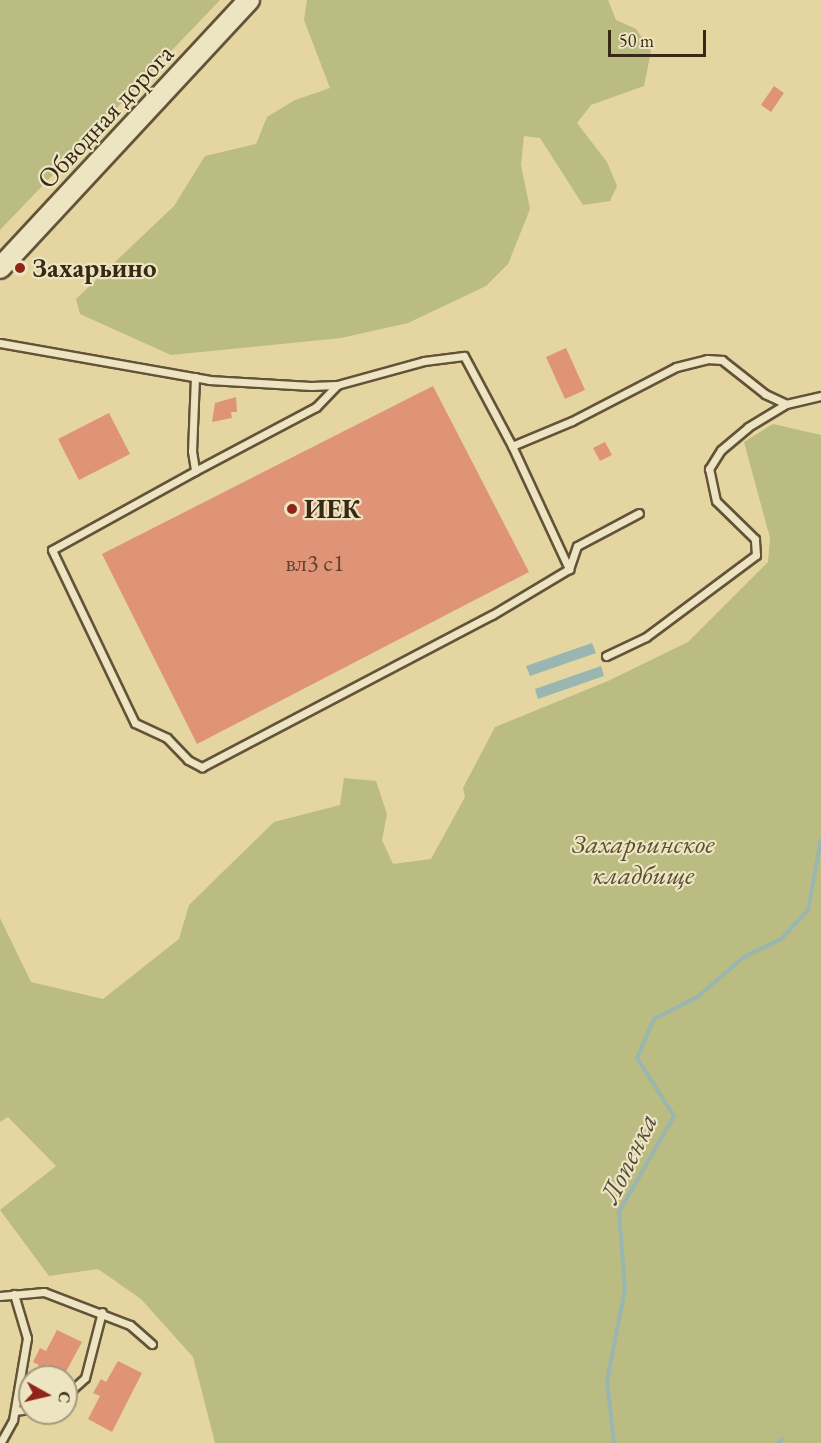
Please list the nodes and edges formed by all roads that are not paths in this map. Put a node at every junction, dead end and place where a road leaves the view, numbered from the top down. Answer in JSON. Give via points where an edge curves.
{"nodes":[{"id":1,"x":249,"y":0,"type":"edge"},
{"id":2,"x":0,"y":268,"type":"edge"},
{"id":3,"x":0,"y":343,"type":"edge"},
{"id":4,"x":195,"y":377,"type":"junction"},
{"id":5,"x":337,"y":385,"type":"junction"},
{"id":6,"x":821,"y":396,"type":"edge"},
{"id":7,"x":786,"y":404,"type":"junction"},
{"id":8,"x":512,"y":446,"type":"junction"},
{"id":9,"x":195,"y":471,"type":"junction"},
{"id":10,"x":639,"y":513,"type":"dead end"},
{"id":11,"x":569,"y":569,"type":"junction"},
{"id":12,"x":606,"y":656,"type":"dead end"},
{"id":13,"x":14,"y":1294,"type":"junction"},
{"id":14,"x":0,"y":1296,"type":"edge"},
{"id":15,"x":102,"y":1312,"type":"junction"},
{"id":16,"x":152,"y":1344,"type":"dead end"},
{"id":17,"x":78,"y":1384,"type":"edge"},
{"id":18,"x":15,"y":1410,"type":"junction"},
{"id":19,"x":18,"y":1410,"type":"edge"},
{"id":20,"x":2,"y":1440,"type":"dead end"}],
"edges":[{"from":1,"to":2,"type":"main road","name":"Обводная дорога"},
{"from":3,"to":4,"type":"lane"},
{"from":4,"to":5,"type":"lane"},
{"from":4,"to":9,"type":"lane"},
{"from":5,"to":8,"type":"lane","via":[[424,361],[464,356]]},
{"from":5,"to":9,"type":"lane","via":[[316,407]]},
{"from":6,"to":7,"type":"lane"},
{"from":7,"to":8,"type":"lane","via":[[765,394],[722,360],[707,359],[676,367],[572,421]]},
{"from":7,"to":12,"type":"lane","via":[[748,427],[721,450],[709,469],[716,501],[754,539],[756,555],[646,637]]},
{"from":8,"to":11,"type":"lane"},
{"from":9,"to":11,"type":"lane","via":[[52,550],[135,723],[167,738],[188,760],[202,767],[492,615]]},
{"from":10,"to":11,"type":"lane","via":[[577,546]]},
{"from":13,"to":14,"type":"lane"},
{"from":13,"to":15,"type":"lane","via":[[44,1292]]},
{"from":13,"to":18,"type":"lane","via":[[27,1338]]},
{"from":15,"to":16,"type":"lane","via":[[130,1325]]},
{"from":15,"to":17,"type":"lane","via":[[85,1378]]},
{"from":18,"to":19,"type":"lane"},
{"from":18,"to":20,"type":"lane"}]}
